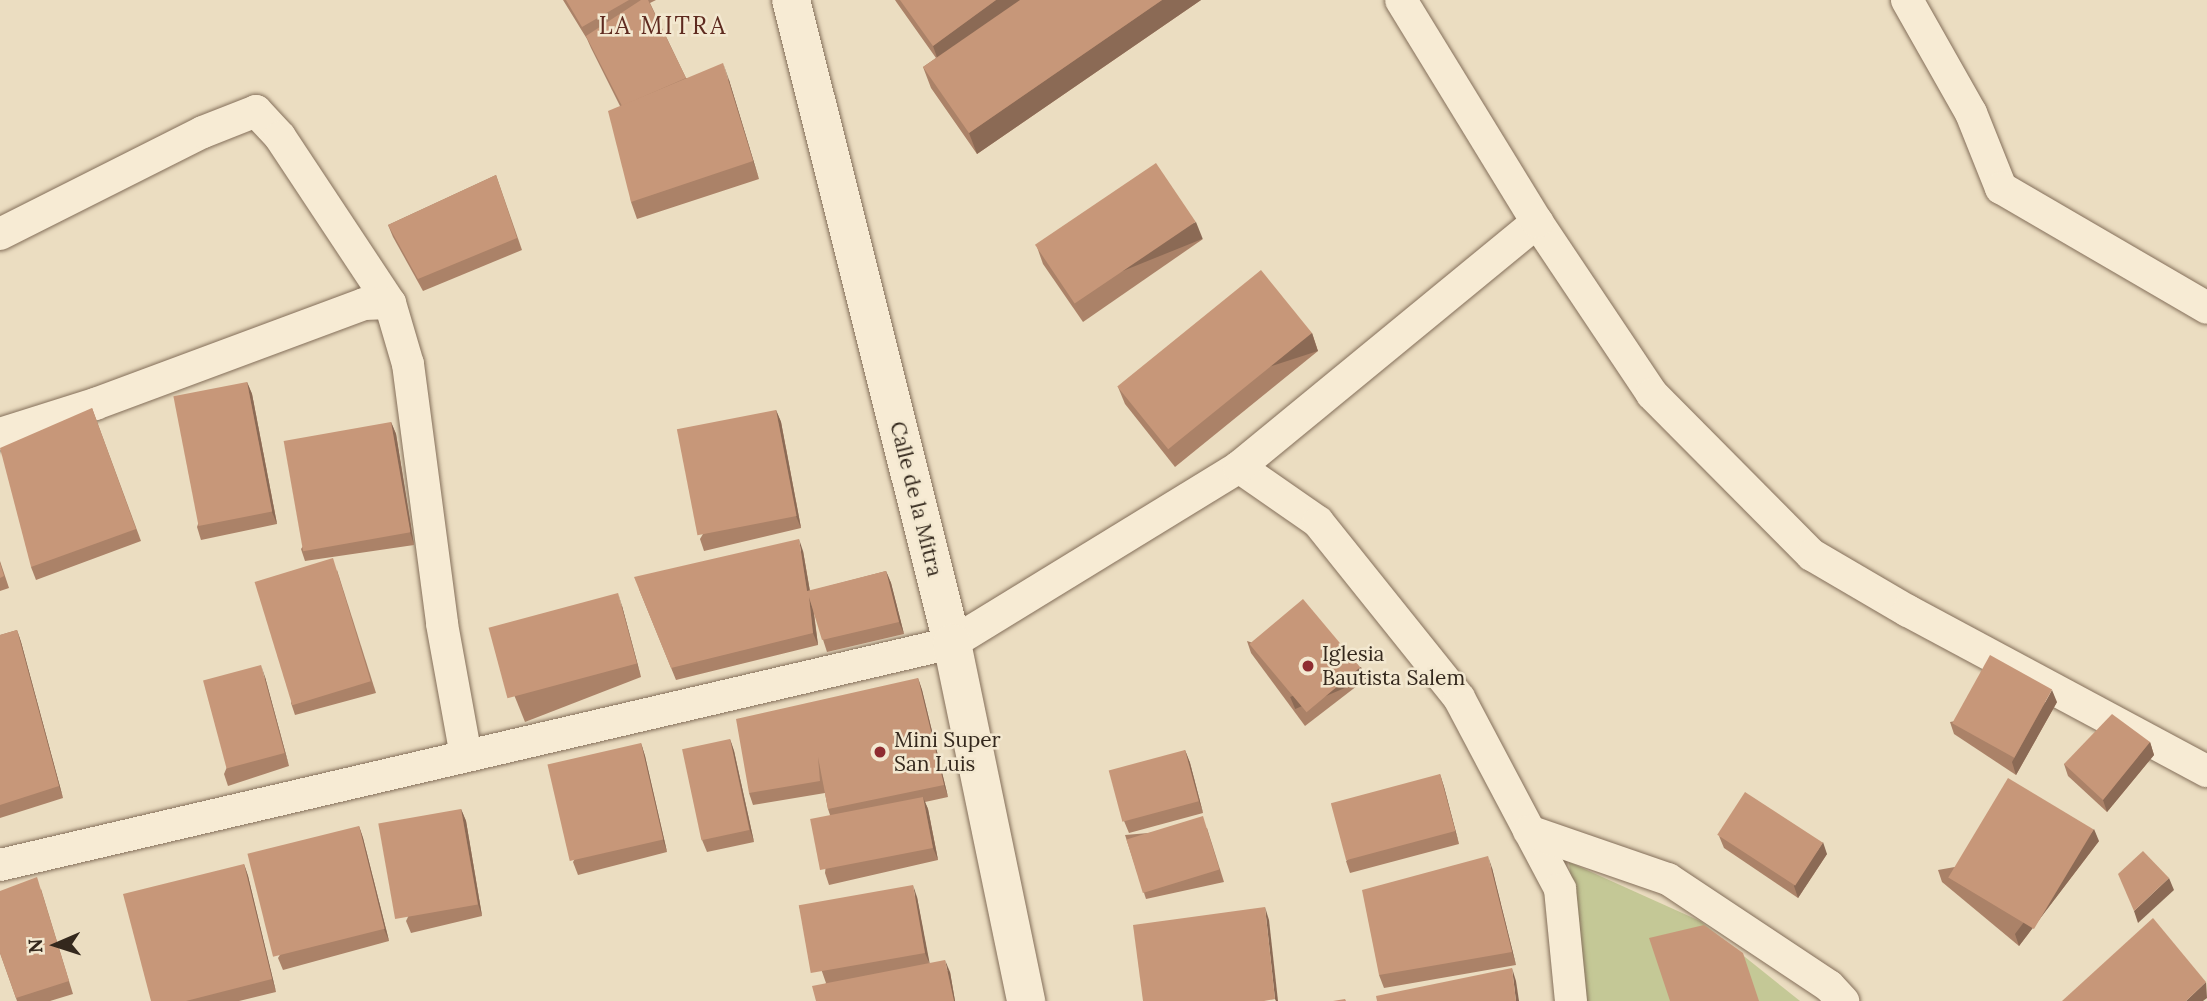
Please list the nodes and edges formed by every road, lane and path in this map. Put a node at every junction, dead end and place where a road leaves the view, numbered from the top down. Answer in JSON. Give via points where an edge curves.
{"nodes":[{"id":1,"x":791,"y":0,"type":"edge"},
{"id":2,"x":1401,"y":0,"type":"edge"},
{"id":3,"x":1907,"y":0,"type":"edge"},
{"id":4,"x":1537,"y":222,"type":"junction"},
{"id":5,"x":0,"y":234,"type":"edge"},
{"id":6,"x":390,"y":303,"type":"junction"},
{"id":7,"x":2207,"y":307,"type":"edge"},
{"id":8,"x":0,"y":434,"type":"edge"},
{"id":9,"x":1239,"y":467,"type":"junction"},
{"id":10,"x":952,"y":643,"type":"junction"},
{"id":11,"x":466,"y":756,"type":"junction"},
{"id":12,"x":2207,"y":771,"type":"edge"},
{"id":13,"x":1529,"y":831,"type":"junction"},
{"id":14,"x":0,"y":865,"type":"edge"},
{"id":15,"x":1026,"y":1001,"type":"edge"},
{"id":16,"x":1571,"y":1001,"type":"edge"},
{"id":17,"x":1843,"y":1001,"type":"edge"}],
"edges":[{"from":1,"to":10,"type":"street","name":"Calle de la Mitra"},
{"from":2,"to":4,"type":"street"},
{"from":3,"to":7,"type":"street","via":[[1971,113],[2001,188]]},
{"from":4,"to":9,"type":"street"},
{"from":4,"to":12,"type":"street","via":[[1652,394],[1812,555]]},
{"from":5,"to":6,"type":"street","via":[[203,132],[256,111],[280,137]]},
{"from":6,"to":8,"type":"street","via":[[364,304],[95,404]]},
{"from":6,"to":11,"type":"street","via":[[408,364],[442,624]]},
{"from":9,"to":10,"type":"street"},
{"from":9,"to":13,"type":"street","via":[[1318,522],[1459,698]]},
{"from":10,"to":11,"type":"street"},
{"from":10,"to":15,"type":"street","name":"Calle de la Mitra"},
{"from":11,"to":14,"type":"street"},
{"from":13,"to":16,"type":"street","via":[[1560,889]]},
{"from":13,"to":17,"type":"street","via":[[1668,880],[1829,986]]}]}
